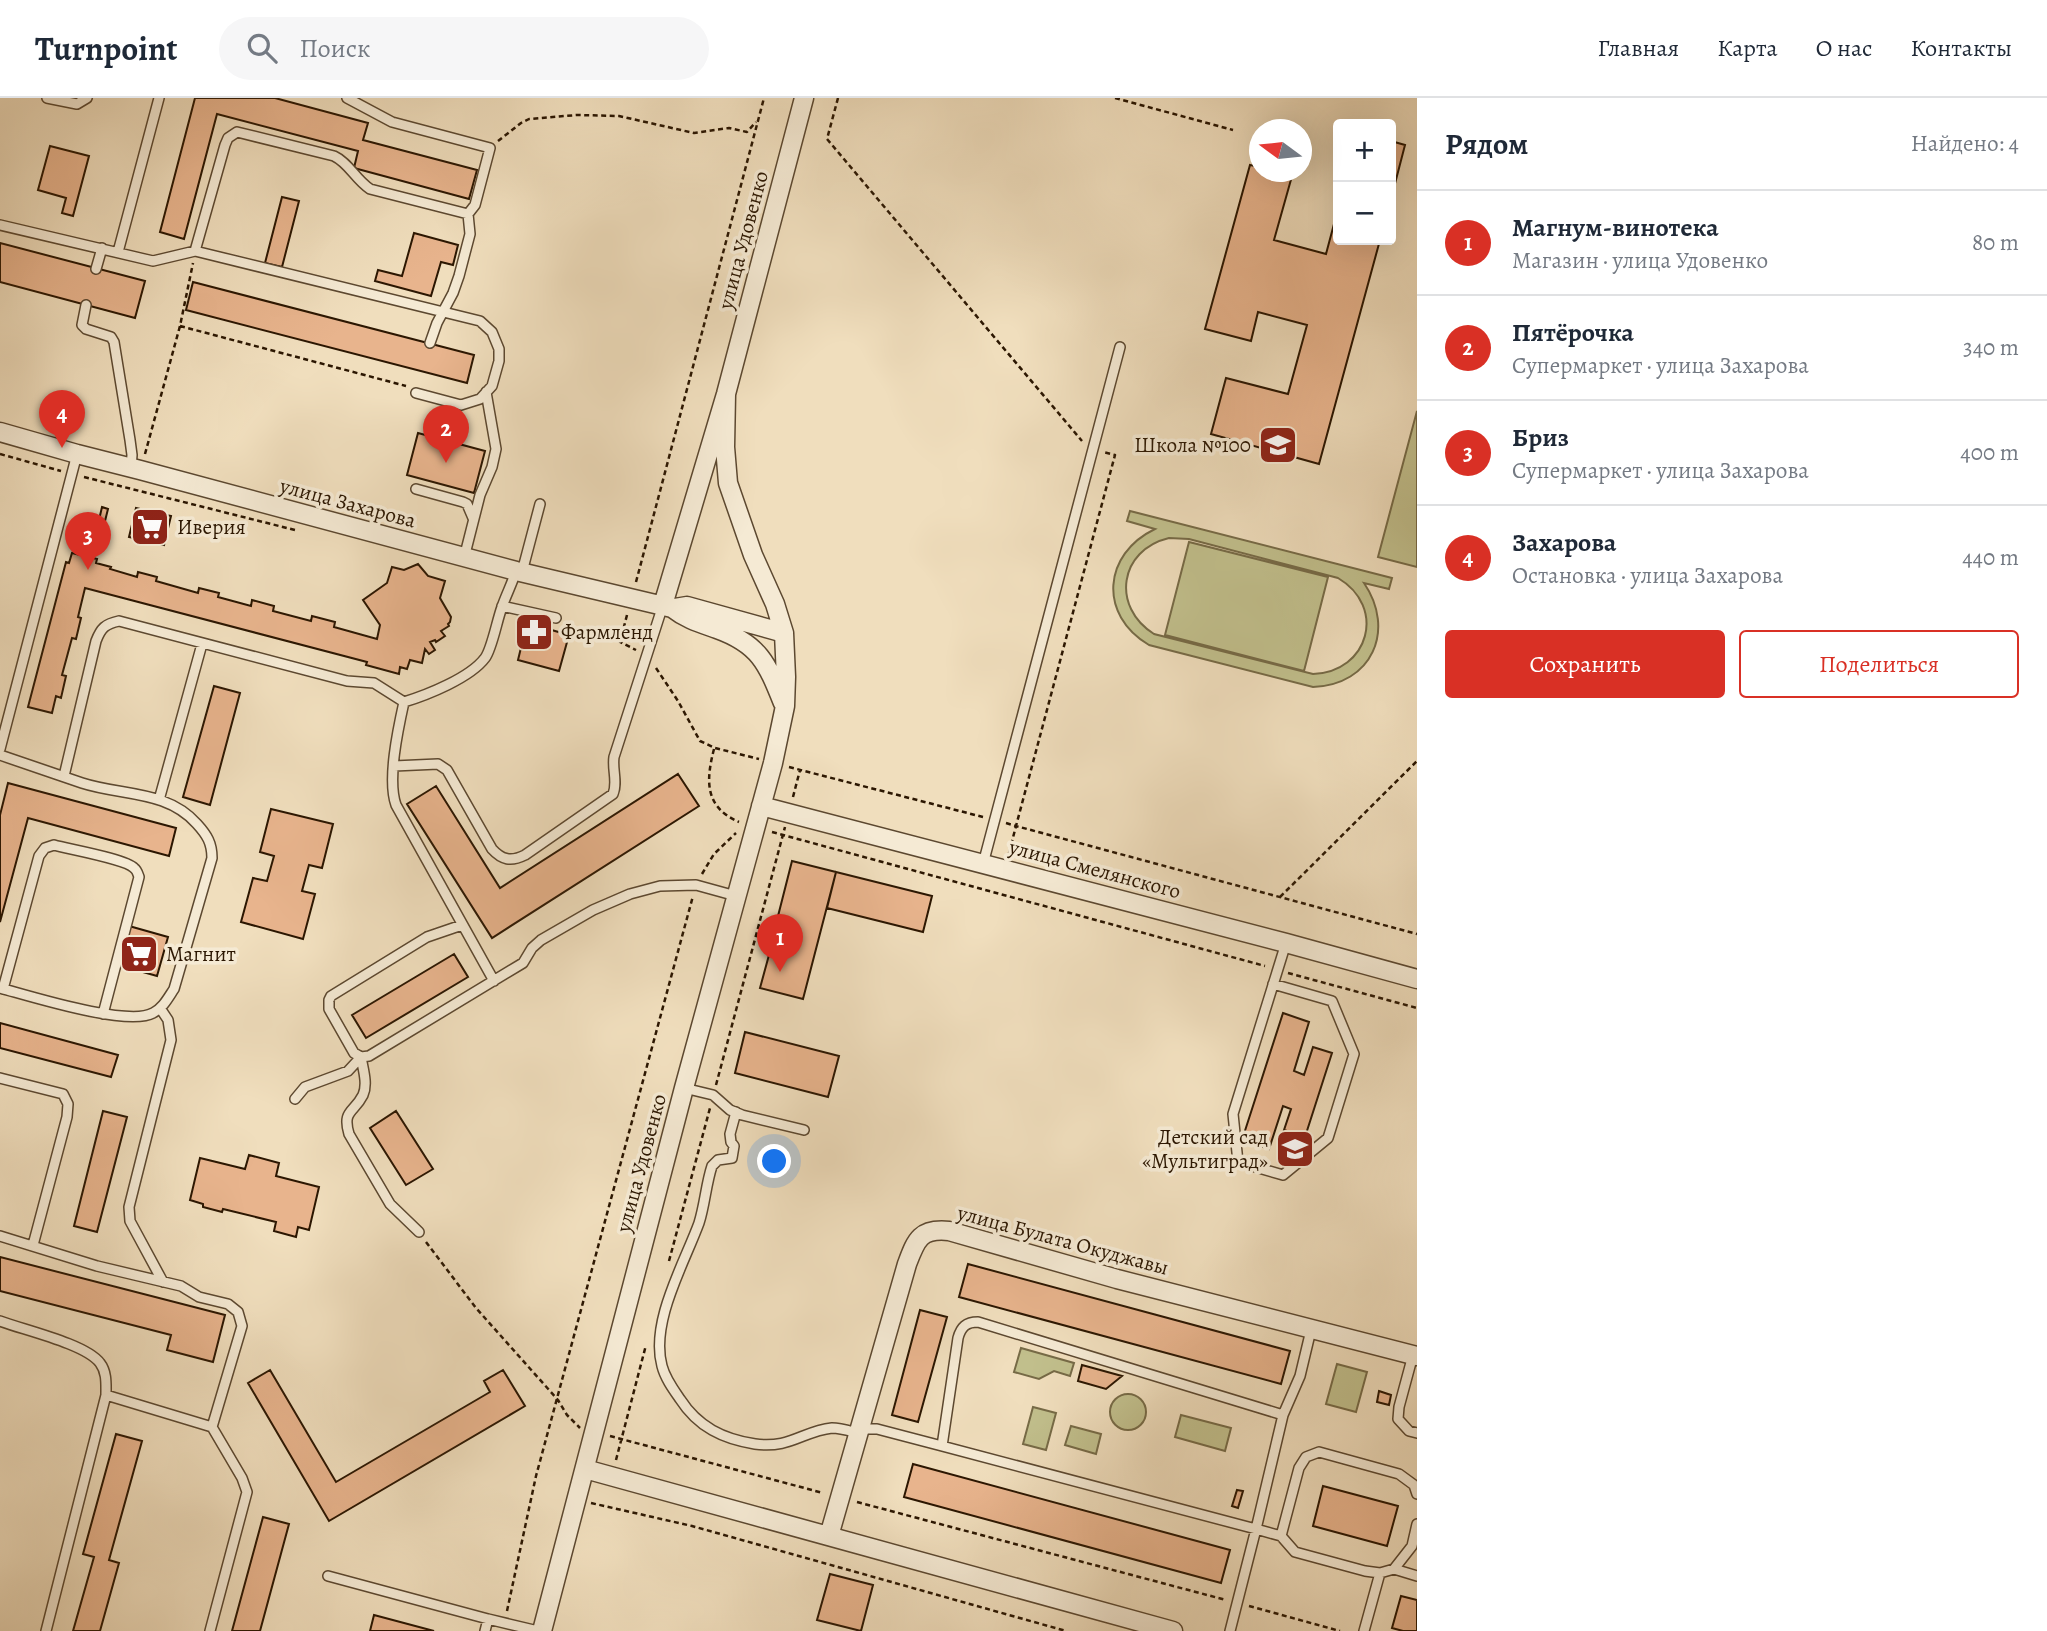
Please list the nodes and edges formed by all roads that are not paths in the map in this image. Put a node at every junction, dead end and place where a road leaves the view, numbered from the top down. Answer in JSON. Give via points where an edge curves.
{"nodes":[{"id":1,"x":47,"y":98,"type":"edge"},
{"id":2,"x":86,"y":98,"type":"edge"},
{"id":3,"x":159,"y":98,"type":"edge"},
{"id":4,"x":346,"y":98,"type":"edge"},
{"id":5,"x":804,"y":98,"type":"edge"},
{"id":6,"x":468,"y":214,"type":"junction"},
{"id":7,"x":0,"y":225,"type":"edge"},
{"id":8,"x":102,"y":248,"type":"junction"},
{"id":9,"x":195,"y":251,"type":"junction"},
{"id":10,"x":118,"y":252,"type":"junction"},
{"id":11,"x":96,"y":269,"type":"dead end"},
{"id":12,"x":86,"y":305,"type":"dead end"},
{"id":13,"x":443,"y":312,"type":"junction"},
{"id":14,"x":430,"y":344,"type":"dead end"},
{"id":15,"x":1120,"y":347,"type":"dead end"},
{"id":16,"x":417,"y":391,"type":"road end"},
{"id":17,"x":486,"y":392,"type":"junction"},
{"id":18,"x":726,"y":394,"type":"junction"},
{"id":19,"x":0,"y":432,"type":"edge"},
{"id":20,"x":77,"y":454,"type":"junction"},
{"id":21,"x":136,"y":469,"type":"junction"},
{"id":22,"x":416,"y":489,"type":"dead end"},
{"id":23,"x":540,"y":504,"type":"dead end"},
{"id":24,"x":473,"y":518,"type":"junction"},
{"id":25,"x":464,"y":558,"type":"junction"},
{"id":26,"x":519,"y":572,"type":"junction"},
{"id":27,"x":502,"y":606,"type":"junction"},
{"id":28,"x":673,"y":610,"type":"junction"},
{"id":29,"x":556,"y":618,"type":"dead end"},
{"id":30,"x":784,"y":633,"type":"junction"},
{"id":31,"x":202,"y":644,"type":"junction"},
{"id":32,"x":759,"y":653,"type":"junction"},
{"id":33,"x":785,"y":654,"type":"junction"},
{"id":34,"x":404,"y":702,"type":"junction"},
{"id":35,"x":785,"y":706,"type":"junction"},
{"id":36,"x":0,"y":749,"type":"edge"},
{"id":37,"x":0,"y":755,"type":"edge"},
{"id":38,"x":394,"y":766,"type":"junction"},
{"id":39,"x":64,"y":776,"type":"junction"},
{"id":40,"x":159,"y":800,"type":"junction"},
{"id":41,"x":761,"y":806,"type":"junction"},
{"id":42,"x":983,"y":864,"type":"junction"},
{"id":43,"x":736,"y":896,"type":"junction"},
{"id":44,"x":463,"y":925,"type":"junction"},
{"id":45,"x":1286,"y":943,"type":"junction"},
{"id":46,"x":1417,"y":979,"type":"edge"},
{"id":47,"x":494,"y":981,"type":"junction"},
{"id":48,"x":1273,"y":984,"type":"junction"},
{"id":49,"x":1,"y":988,"type":"edge"},
{"id":50,"x":160,"y":1008,"type":"junction"},
{"id":51,"x":103,"y":1014,"type":"junction"},
{"id":52,"x":360,"y":1057,"type":"junction"},
{"id":53,"x":0,"y":1077,"type":"edge"},
{"id":54,"x":684,"y":1088,"type":"junction"},
{"id":55,"x":295,"y":1099,"type":"dead end"},
{"id":56,"x":736,"y":1112,"type":"junction"},
{"id":57,"x":804,"y":1130,"type":"dead end"},
{"id":58,"x":419,"y":1232,"type":"dead end"},
{"id":59,"x":0,"y":1236,"type":"edge"},
{"id":60,"x":33,"y":1245,"type":"junction"},
{"id":61,"x":163,"y":1282,"type":"junction"},
{"id":62,"x":0,"y":1321,"type":"edge"},
{"id":63,"x":1311,"y":1330,"type":"junction"},
{"id":64,"x":1415,"y":1355,"type":"edge"},
{"id":65,"x":106,"y":1395,"type":"junction"},
{"id":66,"x":1283,"y":1415,"type":"junction"},
{"id":67,"x":212,"y":1427,"type":"junction"},
{"id":68,"x":858,"y":1433,"type":"junction"},
{"id":69,"x":1417,"y":1433,"type":"edge"},
{"id":70,"x":942,"y":1446,"type":"junction"},
{"id":71,"x":585,"y":1469,"type":"junction"},
{"id":72,"x":1417,"y":1494,"type":"edge"},
{"id":73,"x":1417,"y":1524,"type":"edge"},
{"id":74,"x":1256,"y":1529,"type":"junction"},
{"id":75,"x":830,"y":1536,"type":"junction"},
{"id":76,"x":1281,"y":1536,"type":"junction"},
{"id":77,"x":1394,"y":1569,"type":"junction"},
{"id":78,"x":1380,"y":1573,"type":"junction"},
{"id":79,"x":328,"y":1576,"type":"dead end"},
{"id":80,"x":1417,"y":1576,"type":"edge"},
{"id":81,"x":488,"y":1619,"type":"junction"},
{"id":82,"x":46,"y":1631,"type":"edge"},
{"id":83,"x":210,"y":1631,"type":"edge"},
{"id":84,"x":485,"y":1631,"type":"edge"},
{"id":85,"x":540,"y":1631,"type":"edge"},
{"id":86,"x":1173,"y":1631,"type":"edge"},
{"id":87,"x":1230,"y":1631,"type":"edge"},
{"id":88,"x":1364,"y":1631,"type":"edge"}],
"edges":[{"from":1,"to":2,"type":"lane","via":[[71,104]]},
{"from":3,"to":10,"type":"lane"},
{"from":4,"to":6,"type":"lane","via":[[392,122],[490,148],[475,205]]},
{"from":5,"to":18,"type":"street","name":"улица Удовенко"},
{"from":6,"to":9,"type":"lane","via":[[370,189],[334,156],[237,132],[225,145]]},
{"from":6,"to":13,"type":"lane","via":[[466,251]]},
{"from":7,"to":8,"type":"lane"},
{"from":8,"to":10,"type":"lane"},
{"from":8,"to":11,"type":"lane"},
{"from":9,"to":10,"type":"lane","via":[[153,261]]},
{"from":9,"to":13,"type":"lane"},
{"from":12,"to":21,"type":"lane","via":[[82,325],[114,342]]},
{"from":13,"to":14,"type":"lane"},
{"from":13,"to":17,"type":"lane","via":[[480,321],[492,332],[499,361]]},
{"from":15,"to":42,"type":"lane"},
{"from":16,"to":17,"type":"lane","via":[[461,405]]},
{"from":17,"to":24,"type":"lane","via":[[496,449]]},
{"from":18,"to":28,"type":"street","name":"улица Удовенко"},
{"from":18,"to":30,"type":"street","name":"улица Удовенко","via":[[727,484]]},
{"from":19,"to":20,"type":"street","name":"улица Захарова"},
{"from":20,"to":21,"type":"street","name":"улица Захарова"},
{"from":20,"to":36,"type":"lane"},
{"from":21,"to":25,"type":"street","name":"улица Захарова"},
{"from":22,"to":24,"type":"lane","via":[[467,504]]},
{"from":23,"to":26,"type":"lane"},
{"from":24,"to":25,"type":"lane"},
{"from":25,"to":26,"type":"street","name":"улица Захарова"},
{"from":26,"to":27,"type":"lane"},
{"from":26,"to":28,"type":"street","name":"улица Захарова"},
{"from":27,"to":29,"type":"lane"},
{"from":27,"to":34,"type":"lane","via":[[486,657],[456,679]]},
{"from":28,"to":30,"type":"street","via":[[687,606]]},
{"from":28,"to":32,"type":"street","via":[[730,633]]},
{"from":28,"to":38,"type":"lane","via":[[614,757],[613,794],[525,855],[508,860],[492,849],[447,770],[438,764]]},
{"from":30,"to":33,"type":"street","name":"улица Удовенко"},
{"from":31,"to":34,"type":"lane","via":[[347,681],[374,683]]},
{"from":31,"to":39,"type":"lane","via":[[119,621],[103,626]]},
{"from":31,"to":40,"type":"lane"},
{"from":32,"to":33,"type":"street"},
{"from":32,"to":35,"type":"street"},
{"from":33,"to":35,"type":"street","name":"улица Удовенко"},
{"from":34,"to":38,"type":"lane"},
{"from":35,"to":41,"type":"street","name":"улица Удовенко"},
{"from":37,"to":39,"type":"lane"},
{"from":38,"to":44,"type":"lane","via":[[396,806]]},
{"from":39,"to":40,"type":"lane"},
{"from":40,"to":50,"type":"lane","via":[[190,816],[212,844],[212,858],[174,989]]},
{"from":41,"to":42,"type":"street","name":"улица Смелянского"},
{"from":41,"to":43,"type":"street","name":"улица Удовенко"},
{"from":42,"to":45,"type":"street","name":"улица Смелянского"},
{"from":43,"to":47,"type":"lane","via":[[696,885],[660,886],[630,894],[541,940],[523,963]]},
{"from":43,"to":54,"type":"street","name":"улица Удовенко"},
{"from":44,"to":47,"type":"lane"},
{"from":44,"to":52,"type":"lane","via":[[427,937],[331,996],[329,1009]]},
{"from":45,"to":46,"type":"street","name":"улица Смелянского"},
{"from":45,"to":48,"type":"lane"},
{"from":47,"to":52,"type":"lane","via":[[369,1056]]},
{"from":48,"to":48,"type":"lane","via":[[1233,1114],[1238,1162],[1283,1175],[1328,1138],[1354,1054],[1332,1001]]},
{"from":49,"to":51,"type":"lane"},
{"from":49,"to":51,"type":"lane","via":[[39,856],[54,845],[88,853],[128,864],[139,877]]},
{"from":50,"to":51,"type":"lane","via":[[138,1017]]},
{"from":50,"to":61,"type":"lane","via":[[168,1020],[171,1040],[129,1214]]},
{"from":52,"to":55,"type":"lane","via":[[348,1071],[306,1087]]},
{"from":52,"to":58,"type":"lane","via":[[365,1085],[349,1111],[349,1134],[390,1204]]},
{"from":53,"to":60,"type":"lane","via":[[63,1094],[68,1104]]},
{"from":54,"to":56,"type":"lane","via":[[713,1095]]},
{"from":54,"to":71,"type":"street","name":"улица Удовенко"},
{"from":56,"to":57,"type":"lane"},
{"from":56,"to":68,"type":"lane","via":[[730,1134],[735,1152],[732,1158],[712,1166],[699,1221],[663,1321],[662,1367],[687,1410],[705,1428],[726,1437],[771,1446],[831,1428]]},
{"from":59,"to":60,"type":"lane"},
{"from":60,"to":61,"type":"lane"},
{"from":61,"to":67,"type":"lane","via":[[228,1304],[241,1319]]},
{"from":62,"to":65,"type":"lane","via":[[85,1350],[100,1364]]},
{"from":63,"to":64,"type":"street","name":"улица Булата Окуджавы"},
{"from":63,"to":66,"type":"lane","via":[[1300,1376]]},
{"from":63,"to":68,"type":"street","name":"улица Булата Окуджавы","via":[[935,1229],[923,1233],[913,1247]]},
{"from":64,"to":69,"type":"lane","via":[[1398,1419]]},
{"from":65,"to":67,"type":"lane"},
{"from":65,"to":82,"type":"lane"},
{"from":66,"to":70,"type":"lane","via":[[970,1322],[958,1338]]},
{"from":66,"to":74,"type":"lane"},
{"from":67,"to":83,"type":"lane","via":[[247,1492]]},
{"from":68,"to":70,"type":"lane","via":[[877,1429]]},
{"from":68,"to":75,"type":"street","name":"улица Булата Окуджавы"},
{"from":70,"to":74,"type":"lane"},
{"from":71,"to":75,"type":"street"},
{"from":71,"to":85,"type":"street","name":"улица Удовенко"},
{"from":72,"to":76,"type":"lane","via":[[1414,1485],[1399,1474],[1319,1452],[1306,1457],[1299,1468]]},
{"from":73,"to":77,"type":"lane","via":[[1412,1546]]},
{"from":74,"to":76,"type":"lane"},
{"from":74,"to":87,"type":"lane"},
{"from":75,"to":86,"type":"street"},
{"from":76,"to":78,"type":"lane","via":[[1295,1552]]},
{"from":77,"to":78,"type":"lane"},
{"from":77,"to":80,"type":"lane"},
{"from":78,"to":88,"type":"lane"},
{"from":79,"to":81,"type":"lane"},
{"from":81,"to":84,"type":"lane"},
{"from":81,"to":85,"type":"lane"}]}
